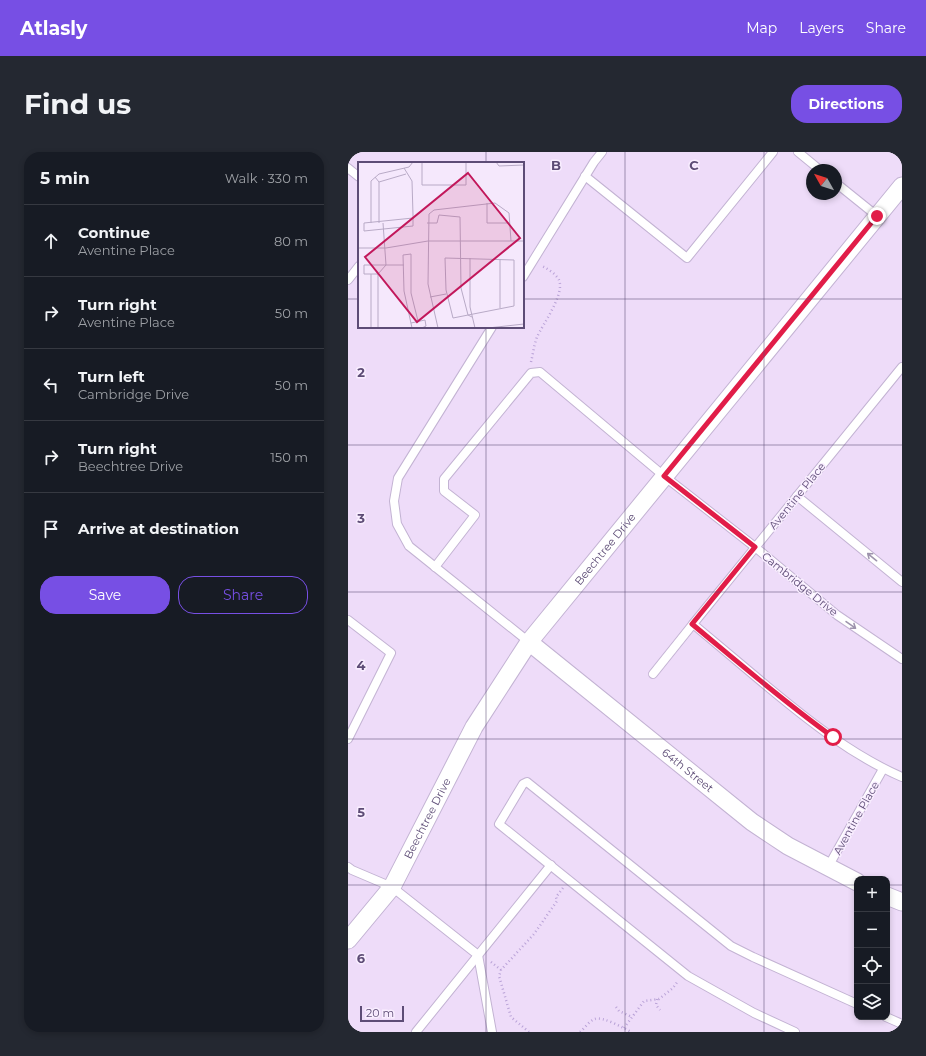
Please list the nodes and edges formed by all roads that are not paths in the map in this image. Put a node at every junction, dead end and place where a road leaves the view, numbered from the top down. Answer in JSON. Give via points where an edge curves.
{"nodes":[{"id":1,"x":602,"y":152,"type":"edge"},
{"id":2,"x":773,"y":152,"type":"edge"},
{"id":3,"x":798,"y":152,"type":"edge"},
{"id":4,"x":813,"y":164,"type":"edge"},
{"id":5,"x":348,"y":168,"type":"edge"},
{"id":6,"x":358,"y":176,"type":"edge"},
{"id":7,"x":586,"y":176,"type":"junction"},
{"id":8,"x":902,"y":186,"type":"edge"},
{"id":9,"x":842,"y":188,"type":"edge"},
{"id":10,"x":877,"y":216,"type":"junction"},
{"id":11,"x":358,"y":267,"type":"edge"},
{"id":12,"x":524,"y":275,"type":"edge"},
{"id":13,"x":348,"y":280,"type":"edge"},
{"id":14,"x":491,"y":328,"type":"edge"},
{"id":15,"x":902,"y":367,"type":"edge"},
{"id":16,"x":664,"y":476,"type":"junction"},
{"id":17,"x":797,"y":496,"type":"junction"},
{"id":18,"x":755,"y":547,"type":"junction"},
{"id":19,"x":435,"y":567,"type":"junction"},
{"id":20,"x":902,"y":582,"type":"edge"},
{"id":21,"x":349,"y":623,"type":"edge"},
{"id":22,"x":692,"y":624,"type":"junction"},
{"id":23,"x":529,"y":642,"type":"junction"},
{"id":24,"x":902,"y":659,"type":"edge"},
{"id":25,"x":653,"y":674,"type":"dead end"},
{"id":26,"x":348,"y":739,"type":"edge"},
{"id":27,"x":883,"y":769,"type":"junction"},
{"id":28,"x":902,"y":777,"type":"edge"},
{"id":29,"x":551,"y":865,"type":"junction"},
{"id":30,"x":348,"y":867,"type":"edge"},
{"id":31,"x":828,"y":867,"type":"junction"},
{"id":32,"x":854,"y":880,"type":"edge"},
{"id":33,"x":392,"y":887,"type":"junction"},
{"id":34,"x":890,"y":897,"type":"edge"},
{"id":35,"x":902,"y":902,"type":"edge"},
{"id":36,"x":348,"y":940,"type":"edge"},
{"id":37,"x":478,"y":955,"type":"junction"},
{"id":38,"x":854,"y":1003,"type":"edge"},
{"id":39,"x":890,"y":1019,"type":"edge"},
{"id":40,"x":902,"y":1024,"type":"edge"},
{"id":41,"x":416,"y":1032,"type":"edge"},
{"id":42,"x":492,"y":1032,"type":"edge"},
{"id":43,"x":795,"y":1032,"type":"edge"},
{"id":44,"x":899,"y":1032,"type":"edge"}],
"edges":[{"from":1,"to":7,"type":"lane"},
{"from":2,"to":7,"type":"lane","via":[[687,258]]},
{"from":3,"to":4,"type":"lane"},
{"from":5,"to":6,"type":"lane"},
{"from":7,"to":12,"type":"lane"},
{"from":8,"to":10,"type":"street","name":"Beechtree Drive"},
{"from":9,"to":10,"type":"lane"},
{"from":10,"to":16,"type":"street","name":"Beechtree Drive"},
{"from":11,"to":13,"type":"lane"},
{"from":14,"to":19,"type":"lane","via":[[398,478],[394,501],[397,524],[408,546]]},
{"from":15,"to":17,"type":"lane","name":"Aventine Place"},
{"from":16,"to":18,"type":"lane","name":"Cambridge Drive"},
{"from":16,"to":19,"type":"lane","name":"Cambridge Drive","via":[[540,372],[532,373],[444,479],[444,491],[475,515]]},
{"from":16,"to":23,"type":"street","name":"Beechtree Drive"},
{"from":17,"to":18,"type":"lane","name":"Aventine Place"},
{"from":20,"to":17,"type":"lane","one_way":true},
{"from":18,"to":22,"type":"lane","name":"Aventine Place"},
{"from":18,"to":24,"type":"lane","name":"Cambridge Drive","one_way":true,"via":[[837,615]]},
{"from":19,"to":23,"type":"lane"},
{"from":21,"to":26,"type":"lane","via":[[391,653]]},
{"from":22,"to":25,"type":"lane","name":"Aventine Place"},
{"from":22,"to":27,"type":"lane","name":"Aventine Place","via":[[807,718]]},
{"from":23,"to":31,"type":"street","name":"64th Street","via":[[752,822],[788,846]]},
{"from":23,"to":33,"type":"street","name":"Beechtree Drive","via":[[474,727]]},
{"from":27,"to":28,"type":"lane","name":"Aventine Place"},
{"from":27,"to":31,"type":"lane","name":"Aventine Place"},
{"from":29,"to":37,"type":"lane"},
{"from":29,"to":38,"type":"lane","via":[[499,824],[523,784],[527,782],[731,946]]},
{"from":29,"to":43,"type":"lane","via":[[684,973],[754,1013]]},
{"from":30,"to":33,"type":"lane"},
{"from":31,"to":32,"type":"street","name":"64th Street"},
{"from":33,"to":36,"type":"street","name":"Beechtree Drive"},
{"from":33,"to":37,"type":"lane"},
{"from":34,"to":35,"type":"street"},
{"from":37,"to":41,"type":"lane"},
{"from":37,"to":42,"type":"lane"},
{"from":39,"to":40,"type":"lane"},
{"from":40,"to":44,"type":"lane"}]}
